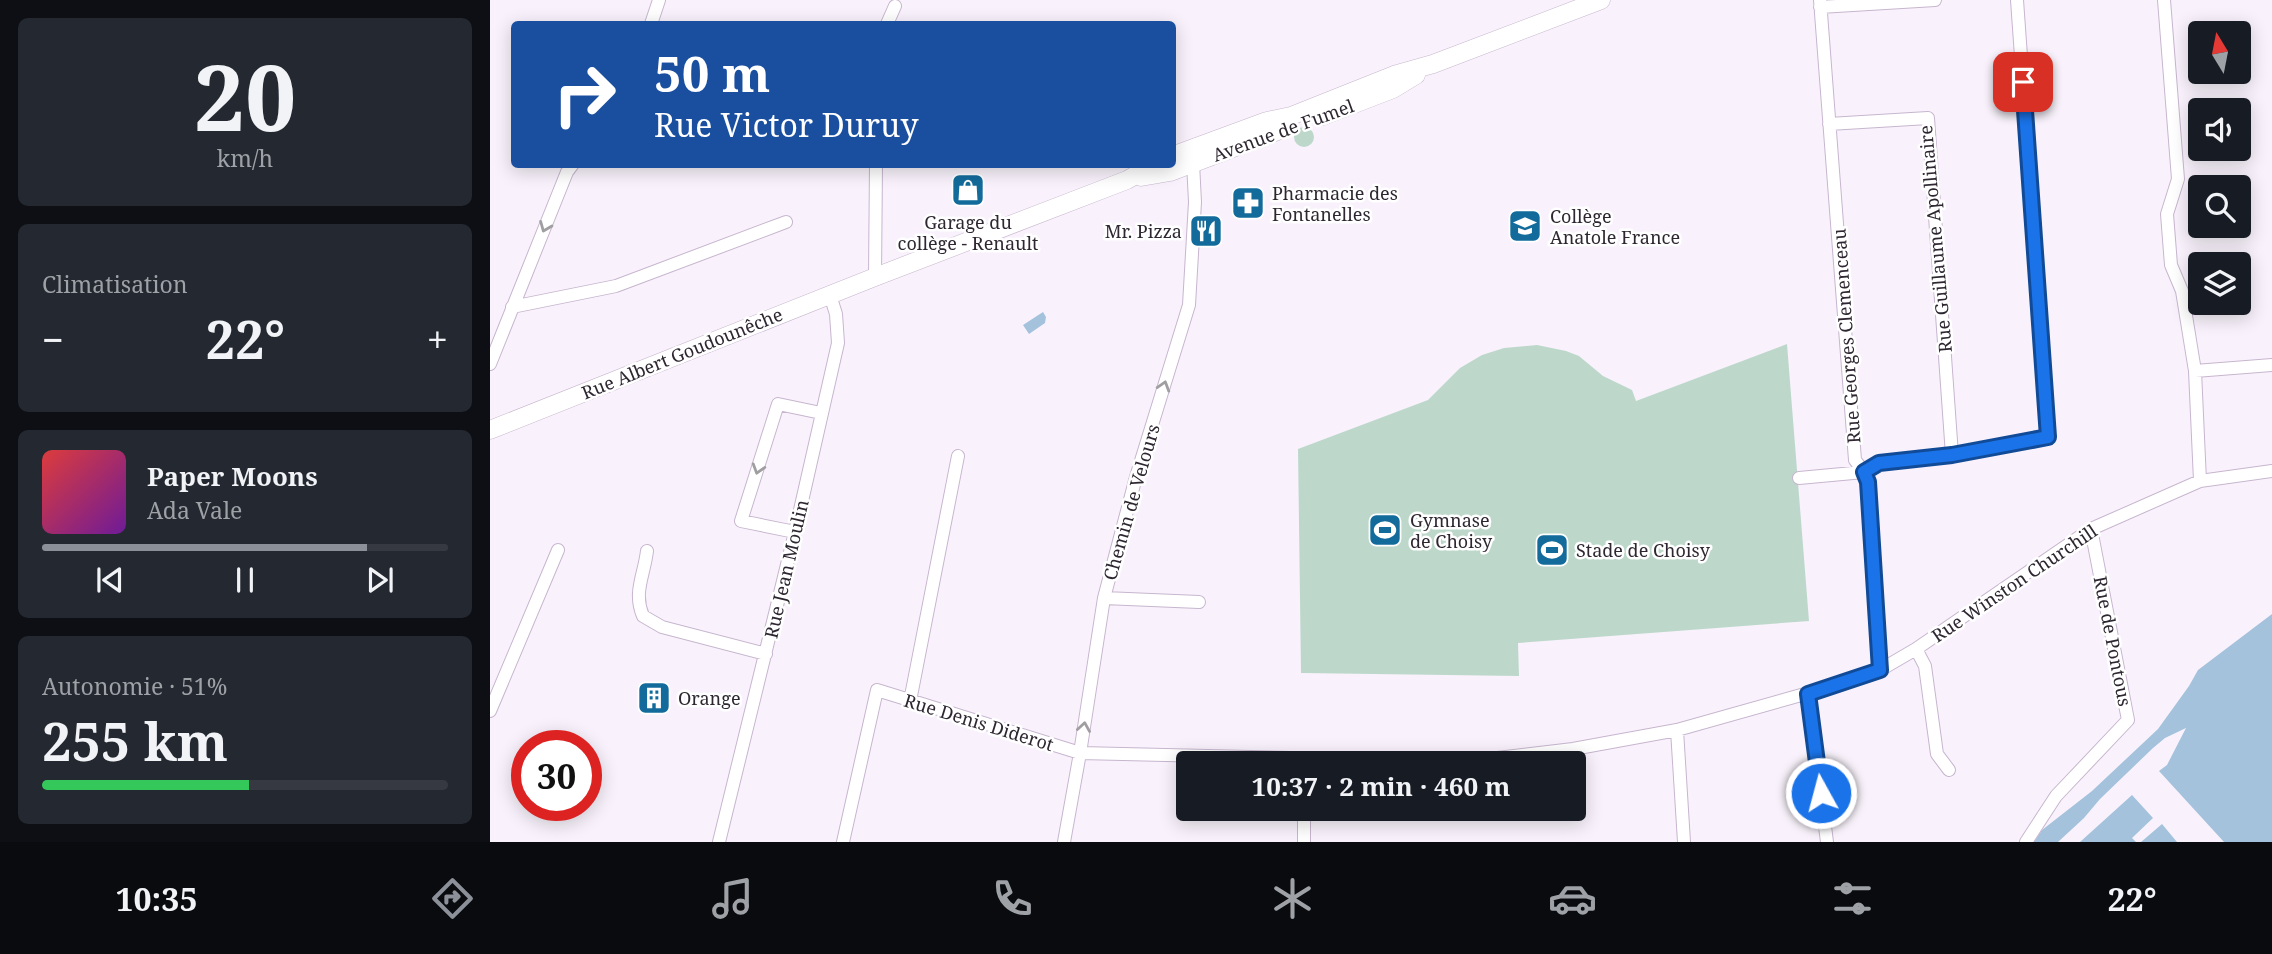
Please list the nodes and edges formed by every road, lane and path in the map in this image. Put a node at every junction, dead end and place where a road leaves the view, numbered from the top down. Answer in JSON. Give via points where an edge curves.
{"nodes":[{"id":1,"x":659,"y":0,"type":"edge"},
{"id":2,"x":1601,"y":0,"type":"edge"},
{"id":3,"x":1934,"y":0,"type":"edge"},
{"id":4,"x":2017,"y":0,"type":"edge"},
{"id":5,"x":2164,"y":0,"type":"edge"},
{"id":6,"x":1820,"y":4,"type":"edge"},
{"id":7,"x":895,"y":6,"type":"dead end"},
{"id":8,"x":652,"y":21,"type":"edge"},
{"id":9,"x":888,"y":21,"type":"edge"},
{"id":10,"x":1829,"y":124,"type":"junction"},
{"id":11,"x":1185,"y":156,"type":"edge"},
{"id":12,"x":570,"y":168,"type":"edge"},
{"id":13,"x":876,"y":168,"type":"edge"},
{"id":14,"x":1148,"y":168,"type":"edge"},
{"id":15,"x":1174,"y":168,"type":"edge"},
{"id":16,"x":1127,"y":180,"type":"junction"},
{"id":17,"x":786,"y":222,"type":"dead end"},
{"id":18,"x":875,"y":277,"type":"junction"},
{"id":19,"x":830,"y":295,"type":"junction"},
{"id":20,"x":512,"y":307,"type":"junction"},
{"id":21,"x":490,"y":364,"type":"edge"},
{"id":22,"x":2272,"y":365,"type":"edge"},
{"id":23,"x":2194,"y":371,"type":"junction"},
{"id":24,"x":821,"y":413,"type":"junction"},
{"id":25,"x":490,"y":430,"type":"edge"},
{"id":26,"x":1952,"y":455,"type":"junction"},
{"id":27,"x":958,"y":456,"type":"dead end"},
{"id":28,"x":2272,"y":471,"type":"edge"},
{"id":29,"x":1864,"y":472,"type":"junction"},
{"id":30,"x":1799,"y":478,"type":"dead end"},
{"id":31,"x":2200,"y":481,"type":"junction"},
{"id":32,"x":2091,"y":529,"type":"junction"},
{"id":33,"x":795,"y":532,"type":"junction"},
{"id":34,"x":558,"y":550,"type":"dead end"},
{"id":35,"x":647,"y":551,"type":"dead end"},
{"id":36,"x":1104,"y":598,"type":"junction"},
{"id":37,"x":1199,"y":602,"type":"dead end"},
{"id":38,"x":1916,"y":649,"type":"junction"},
{"id":39,"x":766,"y":654,"type":"junction"},
{"id":40,"x":1880,"y":670,"type":"junction"},
{"id":41,"x":1808,"y":694,"type":"junction"},
{"id":42,"x":910,"y":701,"type":"junction"},
{"id":43,"x":490,"y":711,"type":"edge"},
{"id":44,"x":1677,"y":730,"type":"junction"},
{"id":45,"x":1556,"y":751,"type":"edge"},
{"id":46,"x":1080,"y":753,"type":"junction"},
{"id":47,"x":1176,"y":756,"type":"edge"},
{"id":48,"x":1949,"y":770,"type":"dead end"},
{"id":49,"x":1304,"y":821,"type":"edge"},
{"id":50,"x":719,"y":842,"type":"edge"},
{"id":51,"x":843,"y":842,"type":"edge"},
{"id":52,"x":1064,"y":842,"type":"edge"},
{"id":53,"x":1304,"y":842,"type":"edge"},
{"id":54,"x":1684,"y":842,"type":"edge"},
{"id":55,"x":1827,"y":842,"type":"edge"},
{"id":56,"x":2026,"y":842,"type":"edge"}],
"edges":[{"from":1,"to":8,"type":"street"},
{"from":2,"to":11,"type":"main road","name":"Avenue de Fumel","via":[[1267,121]]},
{"from":3,"to":6,"type":"street"},
{"from":4,"to":26,"type":"street","via":[[2048,437]]},
{"from":5,"to":23,"type":"street","via":[[2178,179],[2167,214],[2171,265],[2182,291]]},
{"from":6,"to":10,"type":"street","name":"Rue Georges Clemenceau"},
{"from":7,"to":9,"type":"street"},
{"from":10,"to":26,"type":"street","name":"Rue Guillaume Apollinaire","via":[[1928,118]]},
{"from":10,"to":29,"type":"street","name":"Rue Georges Clemenceau","via":[[1855,460]]},
{"from":36,"to":11,"type":"street","name":"Chemin de Velours","one_way":true,"via":[[1189,304],[1195,202]]},
{"from":12,"to":20,"type":"street","one_way":true},
{"from":13,"to":18,"type":"street"},
{"from":14,"to":16,"type":"main road","name":"Avenue de Fumel"},
{"from":15,"to":16,"type":"main road","name":"Avenue de Fumel"},
{"from":16,"to":18,"type":"main road","name":"Avenue de Fumel"},
{"from":17,"to":20,"type":"street","via":[[617,286]]},
{"from":18,"to":19,"type":"main road","name":"Rue Albert Goudounêche"},
{"from":19,"to":24,"type":"street","name":"Rue Jean Moulin","via":[[838,343]]},
{"from":19,"to":25,"type":"main road","name":"Rue Albert Goudounêche"},
{"from":20,"to":21,"type":"street"},
{"from":22,"to":23,"type":"street"},
{"from":23,"to":31,"type":"street"},
{"from":24,"to":33,"type":"street","name":"Rue Jean Moulin"},
{"from":24,"to":33,"type":"street","one_way":true,"via":[[778,404],[741,521]]},
{"from":26,"to":29,"type":"street","via":[[1879,463]]},
{"from":27,"to":42,"type":"street"},
{"from":28,"to":31,"type":"street","name":"Rue Winston Churchill"},
{"from":29,"to":30,"type":"street"},
{"from":29,"to":40,"type":"street","name":"Rue Georges Clemenceau"},
{"from":31,"to":32,"type":"street","name":"Rue Winston Churchill"},
{"from":32,"to":38,"type":"street","name":"Rue Winston Churchill"},
{"from":32,"to":56,"type":"street","name":"Rue de Pontous","via":[[2128,720],[2056,796]]},
{"from":33,"to":39,"type":"street","name":"Rue Jean Moulin"},
{"from":34,"to":43,"type":"street"},
{"from":35,"to":39,"type":"street","via":[[637,592],[643,616],[662,627]]},
{"from":36,"to":37,"type":"street"},
{"from":46,"to":36,"type":"street","name":"Chemin de Velours","one_way":true},
{"from":38,"to":40,"type":"street","name":"Rue Winston Churchill"},
{"from":38,"to":48,"type":"street","via":[[1925,666],[1937,754]]},
{"from":39,"to":50,"type":"street","name":"Rue Jean Moulin"},
{"from":40,"to":41,"type":"street","name":"Rue Winston Churchill"},
{"from":41,"to":44,"type":"street","name":"Rue Winston Churchill"},
{"from":41,"to":55,"type":"street"},
{"from":42,"to":46,"type":"street","name":"Rue Denis Diderot"},
{"from":42,"to":51,"type":"street","name":"Rue Denis Diderot","via":[[877,690]]},
{"from":44,"to":45,"type":"street","name":"Rue Winston Churchill"},
{"from":44,"to":54,"type":"street"},
{"from":46,"to":47,"type":"street","name":"Rue Denis Diderot"},
{"from":46,"to":52,"type":"street","name":"Chemin de Velours"},
{"from":49,"to":53,"type":"street"}]}
